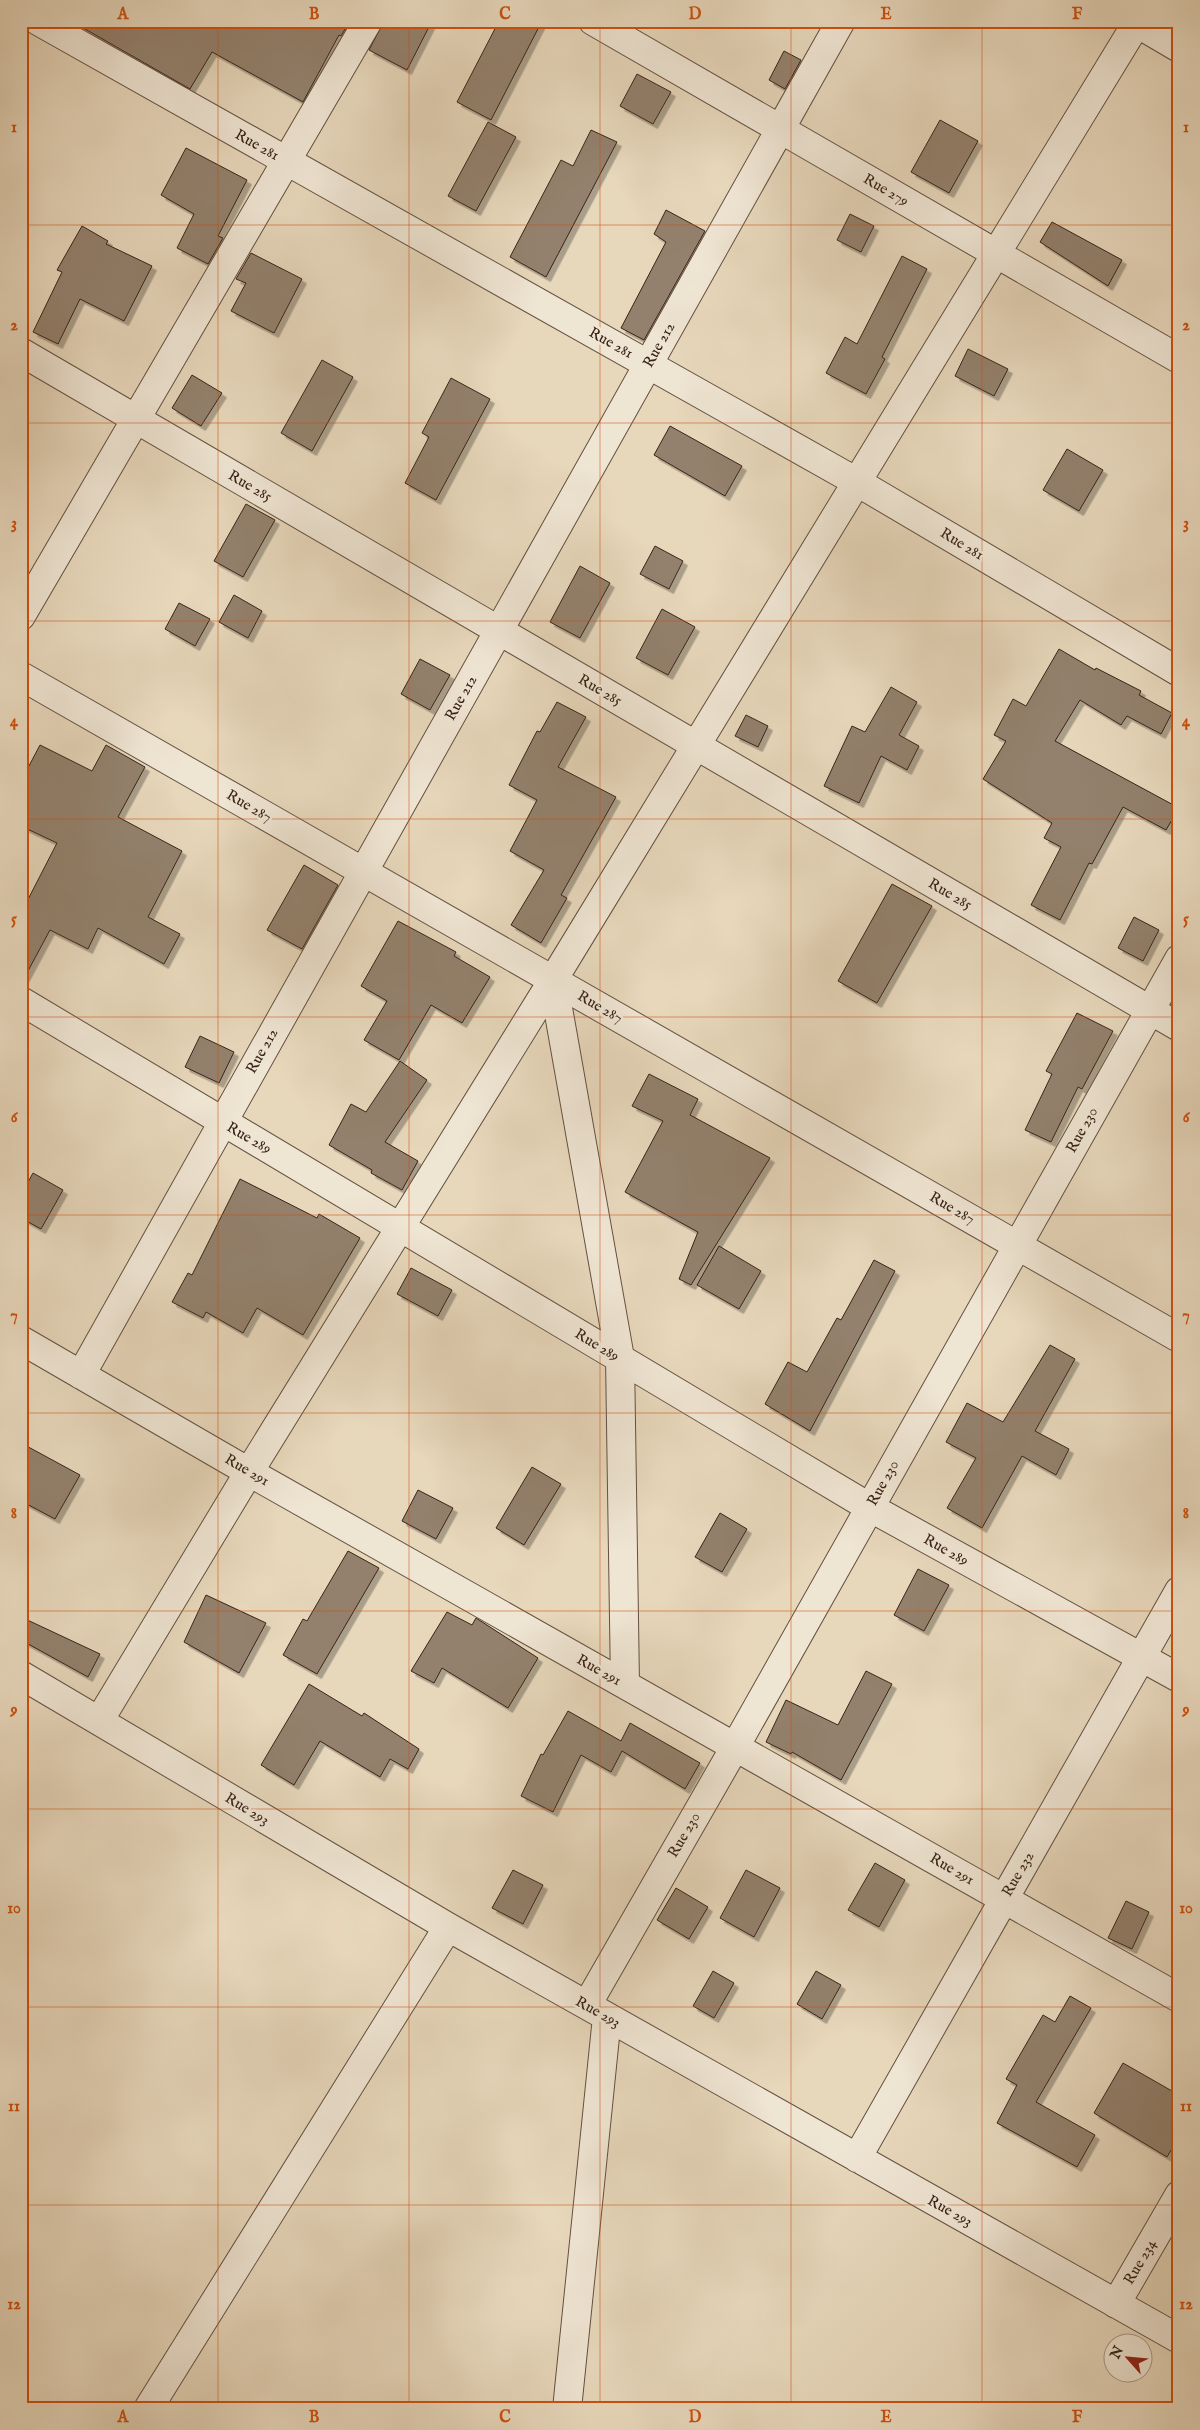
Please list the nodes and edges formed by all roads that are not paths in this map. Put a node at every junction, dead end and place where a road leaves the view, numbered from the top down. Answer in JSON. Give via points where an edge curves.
{"nodes":[{"id":1,"x":38,"y":21,"type":"edge"},
{"id":2,"x":368,"y":21,"type":"edge"},
{"id":3,"x":593,"y":21,"type":"edge"},
{"id":4,"x":841,"y":21,"type":"edge"},
{"id":5,"x":1136,"y":22,"type":"edge"},
{"id":6,"x":1179,"y":48,"type":"edge"},
{"id":7,"x":780,"y":129,"type":"junction"},
{"id":8,"x":286,"y":161,"type":"junction"},
{"id":9,"x":996,"y":254,"type":"junction"},
{"id":10,"x":21,"y":352,"type":"edge"},
{"id":11,"x":1179,"y":359,"type":"edge"},
{"id":12,"x":648,"y":364,"type":"junction"},
{"id":13,"x":136,"y":419,"type":"junction"},
{"id":14,"x":856,"y":482,"type":"junction"},
{"id":15,"x":21,"y":616,"type":"edge"},
{"id":16,"x":498,"y":630,"type":"junction"},
{"id":17,"x":1179,"y":672,"type":"edge"},
{"id":18,"x":21,"y":676,"type":"edge"},
{"id":19,"x":696,"y":746,"type":"junction"},
{"id":20,"x":363,"y":871,"type":"junction"},
{"id":21,"x":1179,"y":959,"type":"edge"},
{"id":22,"x":553,"y":980,"type":"junction"},
{"id":23,"x":21,"y":1001,"type":"edge"},
{"id":24,"x":1150,"y":1011,"type":"junction"},
{"id":25,"x":1179,"y":1027,"type":"edge"},
{"id":26,"x":222,"y":1122,"type":"junction"},
{"id":27,"x":401,"y":1227,"type":"junction"},
{"id":28,"x":1018,"y":1245,"type":"junction"},
{"id":29,"x":1179,"y":1338,"type":"edge"},
{"id":30,"x":21,"y":1340,"type":"edge"},
{"id":31,"x":620,"y":1358,"type":"junction"},
{"id":32,"x":80,"y":1374,"type":"junction"},
{"id":33,"x":249,"y":1472,"type":"junction"},
{"id":34,"x":869,"y":1507,"type":"junction"},
{"id":35,"x":1179,"y":1591,"type":"edge"},
{"id":36,"x":1141,"y":1657,"type":"junction"},
{"id":37,"x":21,"y":1675,"type":"edge"},
{"id":38,"x":1179,"y":1678,"type":"edge"},
{"id":39,"x":624,"y":1684,"type":"junction"},
{"id":40,"x":99,"y":1721,"type":"junction"},
{"id":41,"x":735,"y":1747,"type":"junction"},
{"id":42,"x":1004,"y":1899,"type":"junction"},
{"id":43,"x":448,"y":1927,"type":"junction"},
{"id":44,"x":1179,"y":1998,"type":"edge"},
{"id":45,"x":597,"y":2011,"type":"junction"},
{"id":46,"x":857,"y":2158,"type":"junction"},
{"id":47,"x":1179,"y":2195,"type":"edge"},
{"id":48,"x":1116,"y":2304,"type":"junction"},
{"id":49,"x":1179,"y":2339,"type":"edge"},
{"id":50,"x":148,"y":2409,"type":"edge"},
{"id":51,"x":567,"y":2409,"type":"edge"}],
"edges":[{"from":1,"to":8,"type":"street","name":"Rue 281"},
{"from":2,"to":8,"type":"street"},
{"from":3,"to":7,"type":"street","name":"Rue 279"},
{"from":4,"to":7,"type":"street","name":"Rue 212"},
{"from":5,"to":6,"type":"street"},
{"from":5,"to":9,"type":"street"},
{"from":7,"to":9,"type":"street","name":"Rue 279"},
{"from":7,"to":12,"type":"street","name":"Rue 212"},
{"from":8,"to":12,"type":"street","name":"Rue 281"},
{"from":8,"to":13,"type":"street"},
{"from":9,"to":11,"type":"street","name":"Rue 279"},
{"from":9,"to":14,"type":"street"},
{"from":10,"to":13,"type":"street","name":"Rue 285"},
{"from":12,"to":14,"type":"street","name":"Rue 281"},
{"from":12,"to":16,"type":"street","name":"Rue 212"},
{"from":13,"to":15,"type":"street"},
{"from":13,"to":16,"type":"street","name":"Rue 285"},
{"from":14,"to":17,"type":"street","name":"Rue 281"},
{"from":14,"to":19,"type":"street"},
{"from":16,"to":19,"type":"street","name":"Rue 285"},
{"from":16,"to":20,"type":"street","name":"Rue 212"},
{"from":18,"to":20,"type":"street","name":"Rue 287"},
{"from":19,"to":22,"type":"street"},
{"from":19,"to":24,"type":"street","name":"Rue 285"},
{"from":20,"to":22,"type":"street","name":"Rue 287"},
{"from":20,"to":26,"type":"street","name":"Rue 212"},
{"from":21,"to":24,"type":"street","name":"Rue 230"},
{"from":22,"to":27,"type":"street"},
{"from":22,"to":28,"type":"street","name":"Rue 287"},
{"from":22,"to":31,"type":"street"},
{"from":23,"to":26,"type":"street","name":"Rue 289"},
{"from":24,"to":25,"type":"street","name":"Rue 285"},
{"from":24,"to":28,"type":"street","name":"Rue 230"},
{"from":26,"to":27,"type":"street","name":"Rue 289"},
{"from":26,"to":32,"type":"street","name":"Rue 212"},
{"from":27,"to":31,"type":"street","name":"Rue 289"},
{"from":27,"to":33,"type":"street"},
{"from":28,"to":29,"type":"street","name":"Rue 287"},
{"from":28,"to":34,"type":"street","name":"Rue 230"},
{"from":30,"to":32,"type":"street","name":"Rue 291"},
{"from":31,"to":34,"type":"street","name":"Rue 289"},
{"from":31,"to":39,"type":"street"},
{"from":32,"to":33,"type":"street","name":"Rue 291"},
{"from":33,"to":39,"type":"street","name":"Rue 291"},
{"from":33,"to":40,"type":"street"},
{"from":34,"to":36,"type":"street","name":"Rue 289"},
{"from":34,"to":41,"type":"street","name":"Rue 230"},
{"from":35,"to":36,"type":"street","name":"Rue 232"},
{"from":36,"to":38,"type":"street","name":"Rue 289"},
{"from":36,"to":42,"type":"street","name":"Rue 232"},
{"from":37,"to":40,"type":"street","name":"Rue 293"},
{"from":39,"to":41,"type":"street","name":"Rue 291"},
{"from":40,"to":43,"type":"street","name":"Rue 293"},
{"from":41,"to":42,"type":"street","name":"Rue 291"},
{"from":41,"to":45,"type":"street","name":"Rue 230"},
{"from":42,"to":44,"type":"street","name":"Rue 291"},
{"from":42,"to":46,"type":"street","name":"Rue 232"},
{"from":43,"to":45,"type":"street","name":"Rue 293"},
{"from":43,"to":50,"type":"street"},
{"from":45,"to":46,"type":"street","name":"Rue 293"},
{"from":45,"to":51,"type":"street"},
{"from":46,"to":48,"type":"street","name":"Rue 293"},
{"from":47,"to":48,"type":"street","name":"Rue 234"},
{"from":48,"to":49,"type":"street","name":"Rue 293"}]}
